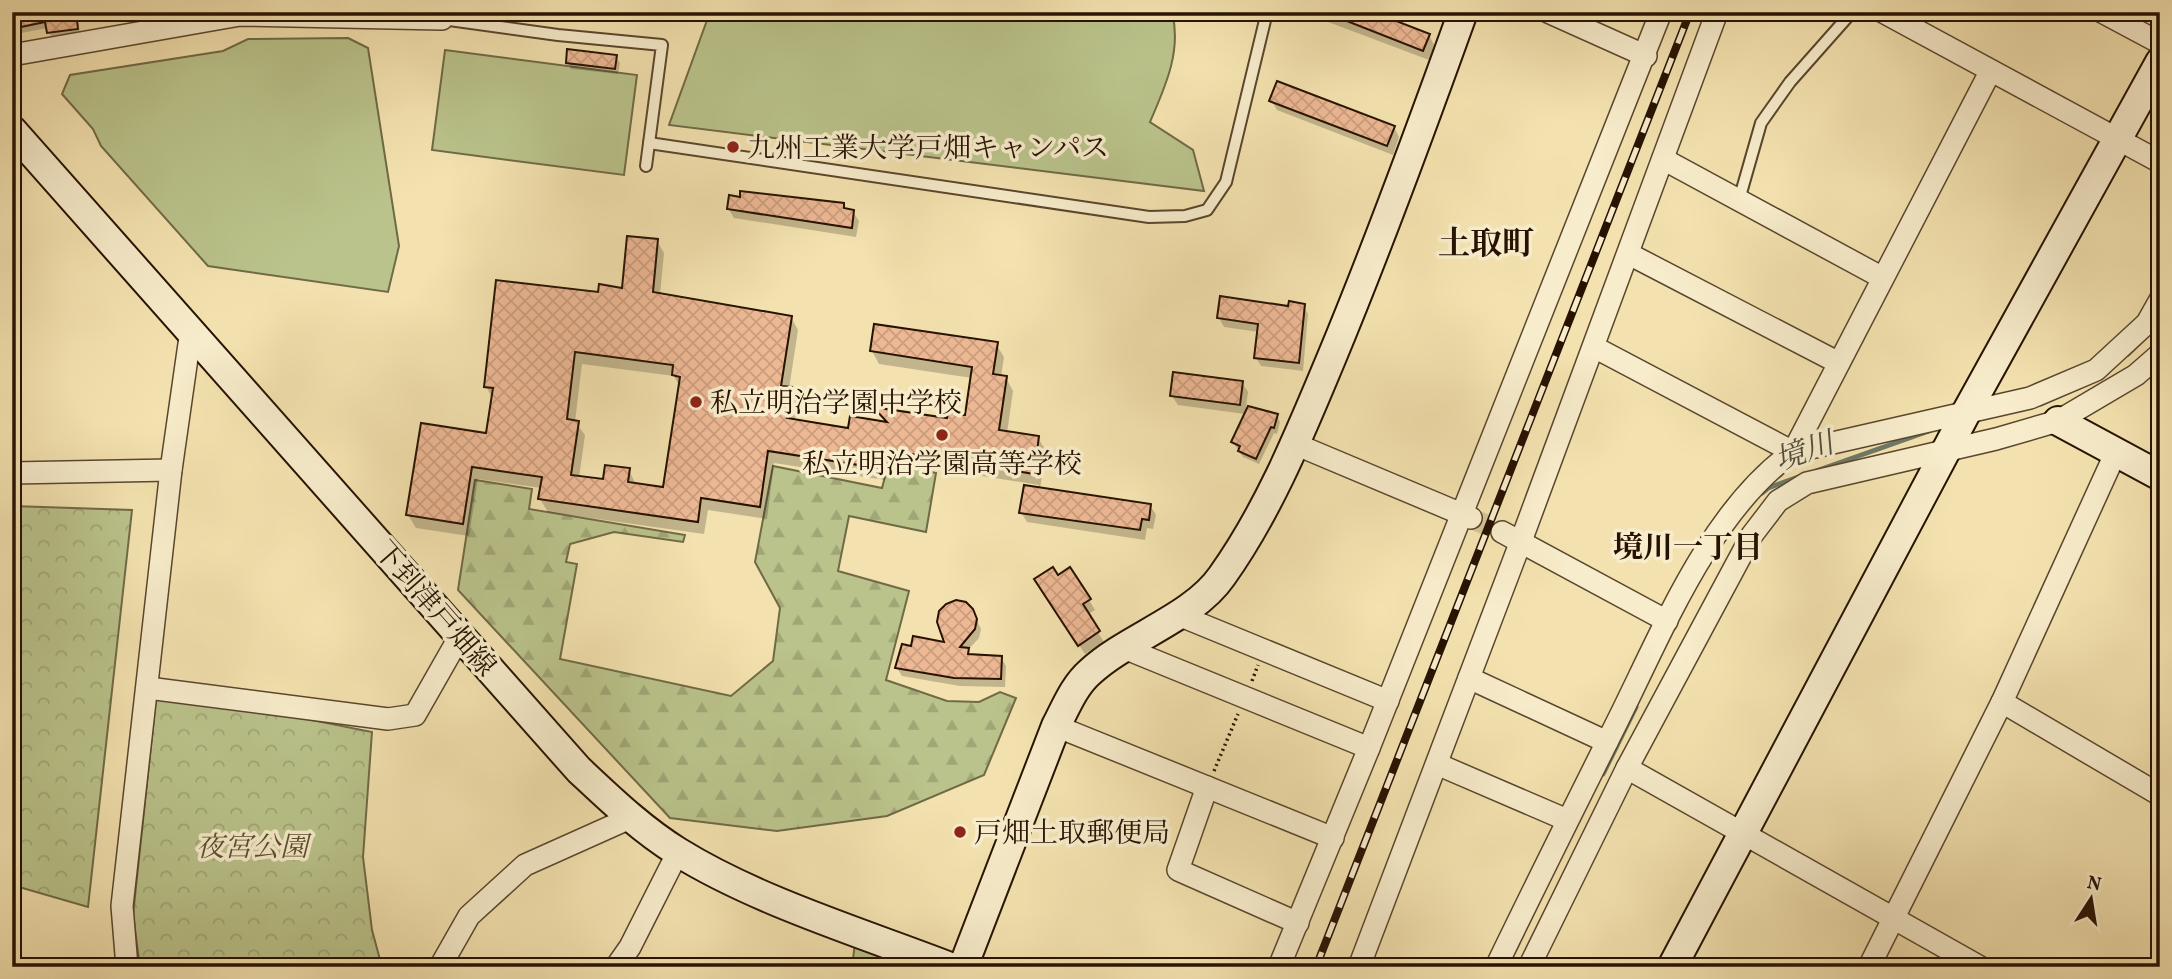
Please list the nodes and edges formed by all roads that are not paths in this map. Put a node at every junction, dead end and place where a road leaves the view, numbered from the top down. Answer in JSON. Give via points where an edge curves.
{"nodes":[{"id":1,"x":1267,"y":12,"type":"edge"},
{"id":2,"x":1548,"y":12,"type":"edge"},
{"id":3,"x":1661,"y":12,"type":"edge"},
{"id":4,"x":1717,"y":12,"type":"edge"},
{"id":5,"x":1852,"y":12,"type":"edge"},
{"id":6,"x":1882,"y":12,"type":"edge"},
{"id":7,"x":2102,"y":12,"type":"edge"},
{"id":8,"x":238,"y":14,"type":"edge"},
{"id":9,"x":443,"y":15,"type":"edge"},
{"id":10,"x":1456,"y":16,"type":"edge"},
{"id":11,"x":2160,"y":43,"type":"edge"},
{"id":12,"x":12,"y":55,"type":"edge"},
{"id":13,"x":1646,"y":56,"type":"junction"},
{"id":14,"x":2160,"y":62,"type":"edge"},
{"id":15,"x":1990,"y":72,"type":"junction"},
{"id":16,"x":12,"y":130,"type":"edge"},
{"id":17,"x":2118,"y":139,"type":"junction"},
{"id":18,"x":649,"y":143,"type":"junction"},
{"id":19,"x":1663,"y":159,"type":"junction"},
{"id":20,"x":2160,"y":162,"type":"edge"},
{"id":21,"x":646,"y":166,"type":"dead end"},
{"id":22,"x":1739,"y":200,"type":"junction"},
{"id":23,"x":1629,"y":254,"type":"junction"},
{"id":24,"x":1881,"y":277,"type":"junction"},
{"id":25,"x":2160,"y":300,"type":"edge"},
{"id":26,"x":191,"y":330,"type":"junction"},
{"id":27,"x":1594,"y":347,"type":"junction"},
{"id":28,"x":2160,"y":355,"type":"edge"},
{"id":29,"x":1837,"y":362,"type":"junction"},
{"id":30,"x":1968,"y":411,"type":"junction"},
{"id":31,"x":2059,"y":421,"type":"junction"},
{"id":32,"x":1295,"y":444,"type":"junction"},
{"id":33,"x":1950,"y":444,"type":"junction"},
{"id":34,"x":1793,"y":452,"type":"junction"},
{"id":35,"x":2116,"y":452,"type":"junction"},
{"id":36,"x":171,"y":470,"type":"junction"},
{"id":37,"x":12,"y":473,"type":"edge"},
{"id":38,"x":2160,"y":476,"type":"edge"},
{"id":39,"x":1467,"y":516,"type":"junction"},
{"id":40,"x":1511,"y":537,"type":"junction"},
{"id":41,"x":1176,"y":614,"type":"junction"},
{"id":42,"x":1667,"y":621,"type":"junction"},
{"id":43,"x":460,"y":636,"type":"junction"},
{"id":44,"x":1124,"y":648,"type":"junction"},
{"id":45,"x":1469,"y":678,"type":"junction"},
{"id":46,"x":148,"y":688,"type":"junction"},
{"id":47,"x":1388,"y":701,"type":"junction"},
{"id":48,"x":2002,"y":702,"type":"junction"},
{"id":49,"x":1056,"y":726,"type":"junction"},
{"id":50,"x":1607,"y":742,"type":"junction"},
{"id":51,"x":1369,"y":748,"type":"junction"},
{"id":52,"x":1437,"y":764,"type":"junction"},
{"id":53,"x":1627,"y":768,"type":"junction"},
{"id":54,"x":1208,"y":787,"type":"junction"},
{"id":55,"x":2160,"y":795,"type":"edge"},
{"id":56,"x":630,"y":818,"type":"junction"},
{"id":57,"x":1567,"y":820,"type":"junction"},
{"id":58,"x":1742,"y":833,"type":"junction"},
{"id":59,"x":1333,"y":838,"type":"junction"},
{"id":60,"x":678,"y":852,"type":"junction"},
{"id":61,"x":1892,"y":918,"type":"junction"},
{"id":62,"x":1298,"y":923,"type":"junction"},
{"id":63,"x":127,"y":967,"type":"edge"},
{"id":64,"x":440,"y":967,"type":"edge"},
{"id":65,"x":616,"y":967,"type":"edge"},
{"id":66,"x":950,"y":967,"type":"edge"},
{"id":67,"x":963,"y":967,"type":"edge"},
{"id":68,"x":1279,"y":967,"type":"edge"},
{"id":69,"x":1359,"y":967,"type":"edge"},
{"id":70,"x":1496,"y":967,"type":"edge"},
{"id":71,"x":1530,"y":967,"type":"edge"},
{"id":72,"x":1672,"y":967,"type":"edge"},
{"id":73,"x":1868,"y":967,"type":"edge"},
{"id":74,"x":1980,"y":967,"type":"edge"}],
"edges":[{"from":1,"to":18,"type":"lane","via":[[1226,182],[1207,210],[1185,216],[1149,217]]},
{"from":2,"to":13,"type":"street"},
{"from":3,"to":13,"type":"street"},
{"from":4,"to":19,"type":"street"},
{"from":5,"to":22,"type":"lane","via":[[1790,82],[1761,123]]},
{"from":6,"to":15,"type":"street"},
{"from":7,"to":11,"type":"street"},
{"from":8,"to":9,"type":"street"},
{"from":8,"to":12,"type":"street"},
{"from":9,"to":18,"type":"lane","via":[[558,35],[662,45]]},
{"from":10,"to":32,"type":"street","via":[[1379,244]]},
{"from":13,"to":39,"type":"street"},
{"from":14,"to":17,"type":"street"},
{"from":15,"to":17,"type":"street"},
{"from":15,"to":24,"type":"street"},
{"from":16,"to":26,"type":"street","name":"下到津戸畑線"},
{"from":17,"to":20,"type":"street"},
{"from":17,"to":30,"type":"street"},
{"from":18,"to":21,"type":"lane"},
{"from":19,"to":22,"type":"street"},
{"from":19,"to":23,"type":"street"},
{"from":22,"to":24,"type":"street"},
{"from":23,"to":27,"type":"street"},
{"from":23,"to":29,"type":"street"},
{"from":24,"to":29,"type":"street"},
{"from":25,"to":30,"type":"street","via":[[2147,323],[2096,370],[2030,398]]},
{"from":26,"to":36,"type":"street"},
{"from":26,"to":43,"type":"street","name":"下到津戸畑線"},
{"from":27,"to":34,"type":"street"},
{"from":27,"to":40,"type":"street"},
{"from":28,"to":31,"type":"street","via":[[2136,376]]},
{"from":29,"to":34,"type":"street"},
{"from":30,"to":33,"type":"street"},
{"from":30,"to":34,"type":"street"},
{"from":31,"to":33,"type":"street","via":[[1996,439]]},
{"from":31,"to":35,"type":"street"},
{"from":32,"to":39,"type":"street"},
{"from":32,"to":41,"type":"street","via":[[1221,578]]},
{"from":33,"to":53,"type":"street","via":[[1807,483],[1778,500],[1752,535]]},
{"from":33,"to":58,"type":"street"},
{"from":34,"to":42,"type":"street","via":[[1770,468],[1723,523]]},
{"from":35,"to":38,"type":"street"},
{"from":35,"to":48,"type":"street"},
{"from":36,"to":37,"type":"street"},
{"from":36,"to":46,"type":"street"},
{"from":39,"to":47,"type":"street"},
{"from":40,"to":42,"type":"street"},
{"from":40,"to":45,"type":"street"},
{"from":41,"to":44,"type":"street"},
{"from":41,"to":47,"type":"street"},
{"from":42,"to":50,"type":"street"},
{"from":43,"to":46,"type":"street","via":[[415,715],[388,719]]},
{"from":43,"to":56,"type":"street","name":"下到津戸畑線","via":[[579,770]]},
{"from":44,"to":49,"type":"street","via":[[1089,672]]},
{"from":44,"to":51,"type":"street"},
{"from":45,"to":50,"type":"street"},
{"from":45,"to":52,"type":"street"},
{"from":46,"to":63,"type":"street","via":[[122,906]]},
{"from":47,"to":51,"type":"street"},
{"from":48,"to":55,"type":"street"},
{"from":48,"to":61,"type":"street"},
{"from":49,"to":54,"type":"street"},
{"from":49,"to":67,"type":"street"},
{"from":50,"to":57,"type":"street"},
{"from":51,"to":59,"type":"street"},
{"from":52,"to":57,"type":"street"},
{"from":52,"to":69,"type":"street"},
{"from":53,"to":58,"type":"street"},
{"from":53,"to":71,"type":"street"},
{"from":54,"to":59,"type":"street"},
{"from":54,"to":62,"type":"street","via":[[1178,870]]},
{"from":56,"to":60,"type":"street","name":"下到津戸畑線"},
{"from":56,"to":64,"type":"street","via":[[525,865],[469,916]]},
{"from":57,"to":70,"type":"street"},
{"from":58,"to":61,"type":"street"},
{"from":58,"to":72,"type":"street"},
{"from":59,"to":62,"type":"street"},
{"from":60,"to":65,"type":"street"},
{"from":60,"to":66,"type":"street","name":"下到津戸畑線","via":[[736,882]]},
{"from":61,"to":73,"type":"street"},
{"from":61,"to":74,"type":"street"},
{"from":62,"to":68,"type":"street"}]}
